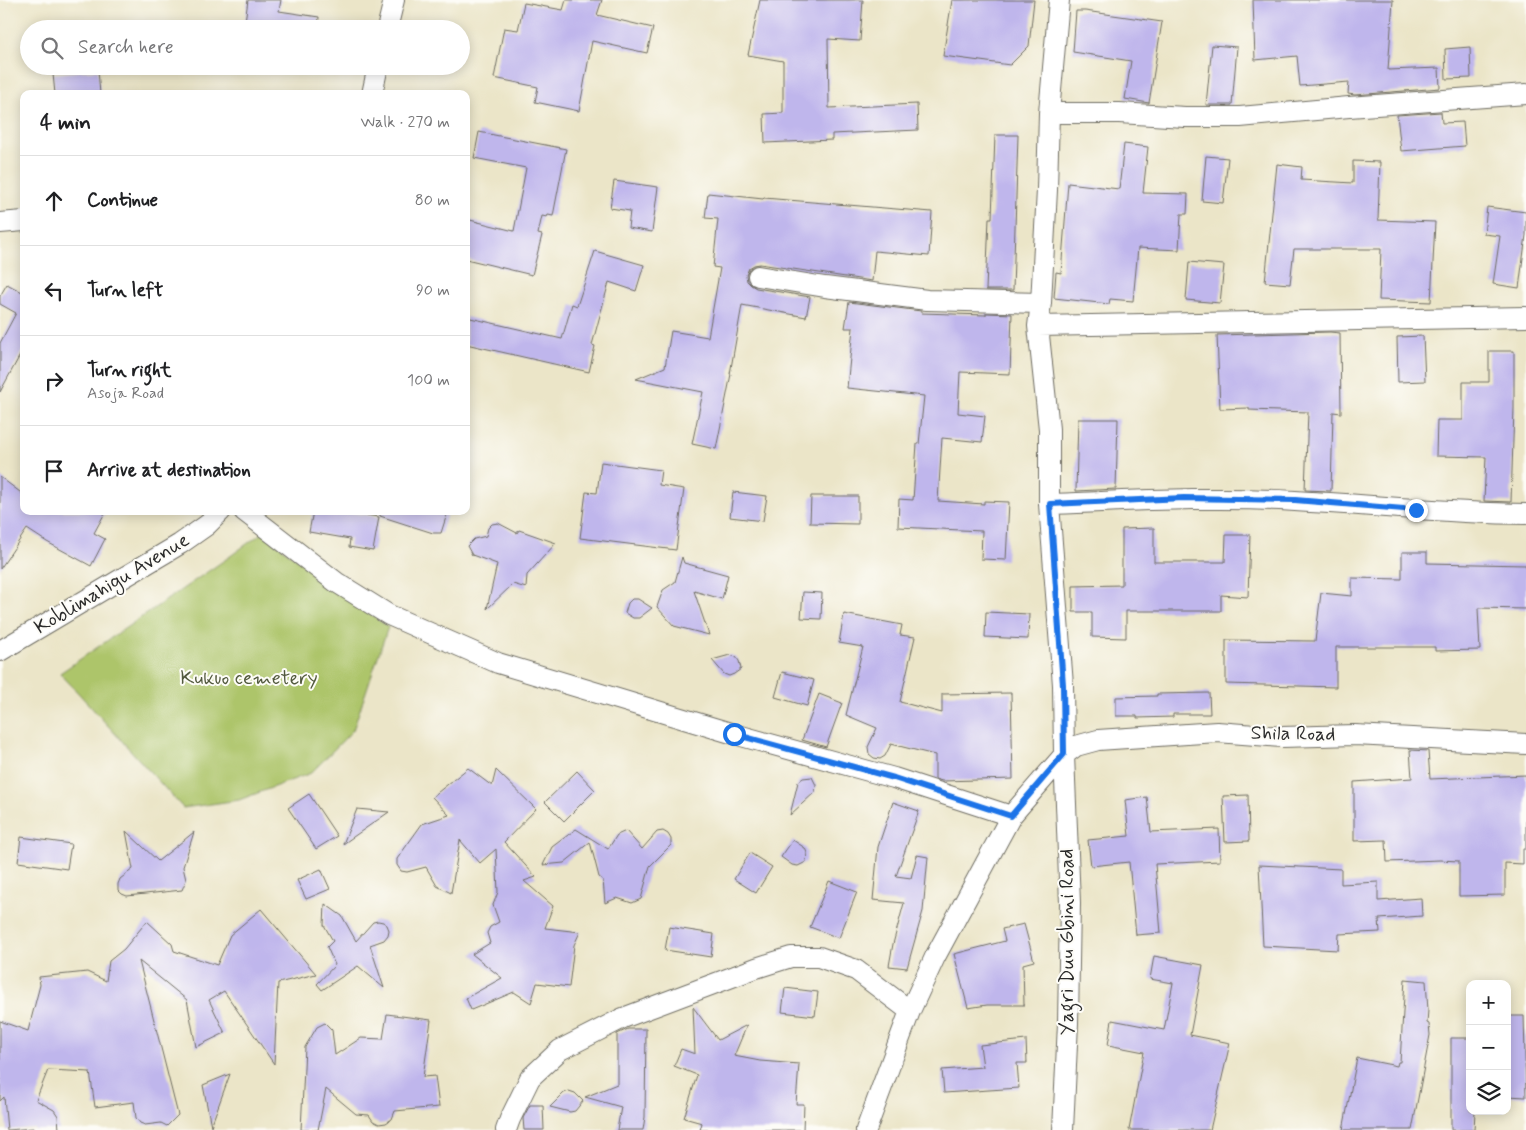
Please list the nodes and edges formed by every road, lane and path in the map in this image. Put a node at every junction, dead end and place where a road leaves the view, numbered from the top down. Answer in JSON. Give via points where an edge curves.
{"nodes":[{"id":1,"x":394,"y":0,"type":"edge"},
{"id":2,"x":1059,"y":0,"type":"edge"},
{"id":3,"x":389,"y":20,"type":"edge"},
{"id":4,"x":376,"y":75,"type":"edge"},
{"id":5,"x":373,"y":90,"type":"edge"},
{"id":6,"x":1526,"y":94,"type":"edge"},
{"id":7,"x":1049,"y":113,"type":"junction"},
{"id":8,"x":20,"y":221,"type":"edge"},
{"id":9,"x":0,"y":223,"type":"edge"},
{"id":10,"x":758,"y":276,"type":"dead end"},
{"id":11,"x":1041,"y":302,"type":"junction"},
{"id":12,"x":1526,"y":317,"type":"edge"},
{"id":13,"x":1038,"y":326,"type":"junction"},
{"id":14,"x":1050,"y":504,"type":"junction"},
{"id":15,"x":1526,"y":514,"type":"edge"},
{"id":16,"x":217,"y":515,"type":"edge"},
{"id":17,"x":249,"y":515,"type":"edge"},
{"id":18,"x":0,"y":651,"type":"edge"},
{"id":19,"x":1526,"y":744,"type":"edge"},
{"id":20,"x":1064,"y":754,"type":"junction"},
{"id":21,"x":1011,"y":816,"type":"junction"},
{"id":22,"x":910,"y":1011,"type":"junction"},
{"id":23,"x":506,"y":1130,"type":"edge"},
{"id":24,"x":866,"y":1130,"type":"edge"},
{"id":25,"x":1063,"y":1130,"type":"edge"}],
"edges":[{"from":1,"to":3,"type":"street"},
{"from":2,"to":7,"type":"street","name":"Yagri Duu Gbini Road"},
{"from":4,"to":5,"type":"street"},
{"from":6,"to":7,"type":"street","via":[[1240,117]]},
{"from":7,"to":11,"type":"street","name":"Yagri Duu Gbini Road"},
{"from":8,"to":9,"type":"street"},
{"from":10,"to":11,"type":"street","via":[[926,300]]},
{"from":11,"to":13,"type":"street","name":"Yagri Duu Gbini Road"},
{"from":12,"to":13,"type":"street"},
{"from":13,"to":14,"type":"street","name":"Yagri Duu Gbini Road","via":[[1049,430]]},
{"from":14,"to":15,"type":"street","via":[[1184,498],[1285,500]]},
{"from":14,"to":20,"type":"street","name":"Yagri Duu Gbini Road","via":[[1063,685]]},
{"from":16,"to":18,"type":"street","name":"Koblimahigu Avenue","via":[[180,544]]},
{"from":17,"to":21,"type":"street","via":[[336,582],[389,615],[498,663],[894,778]]},
{"from":19,"to":20,"type":"street","name":"Shila Road","via":[[1364,735],[1282,737],[1217,732],[1098,740],[1076,746]]},
{"from":20,"to":21,"type":"street"},
{"from":20,"to":25,"type":"street","name":"Yagri Duu Gbini Road","via":[[1070,903]]},
{"from":21,"to":22,"type":"street"},
{"from":22,"to":23,"type":"street","via":[[856,970],[820,957],[791,957],[623,1018],[560,1050],[530,1078]]},
{"from":22,"to":24,"type":"street"}]}
